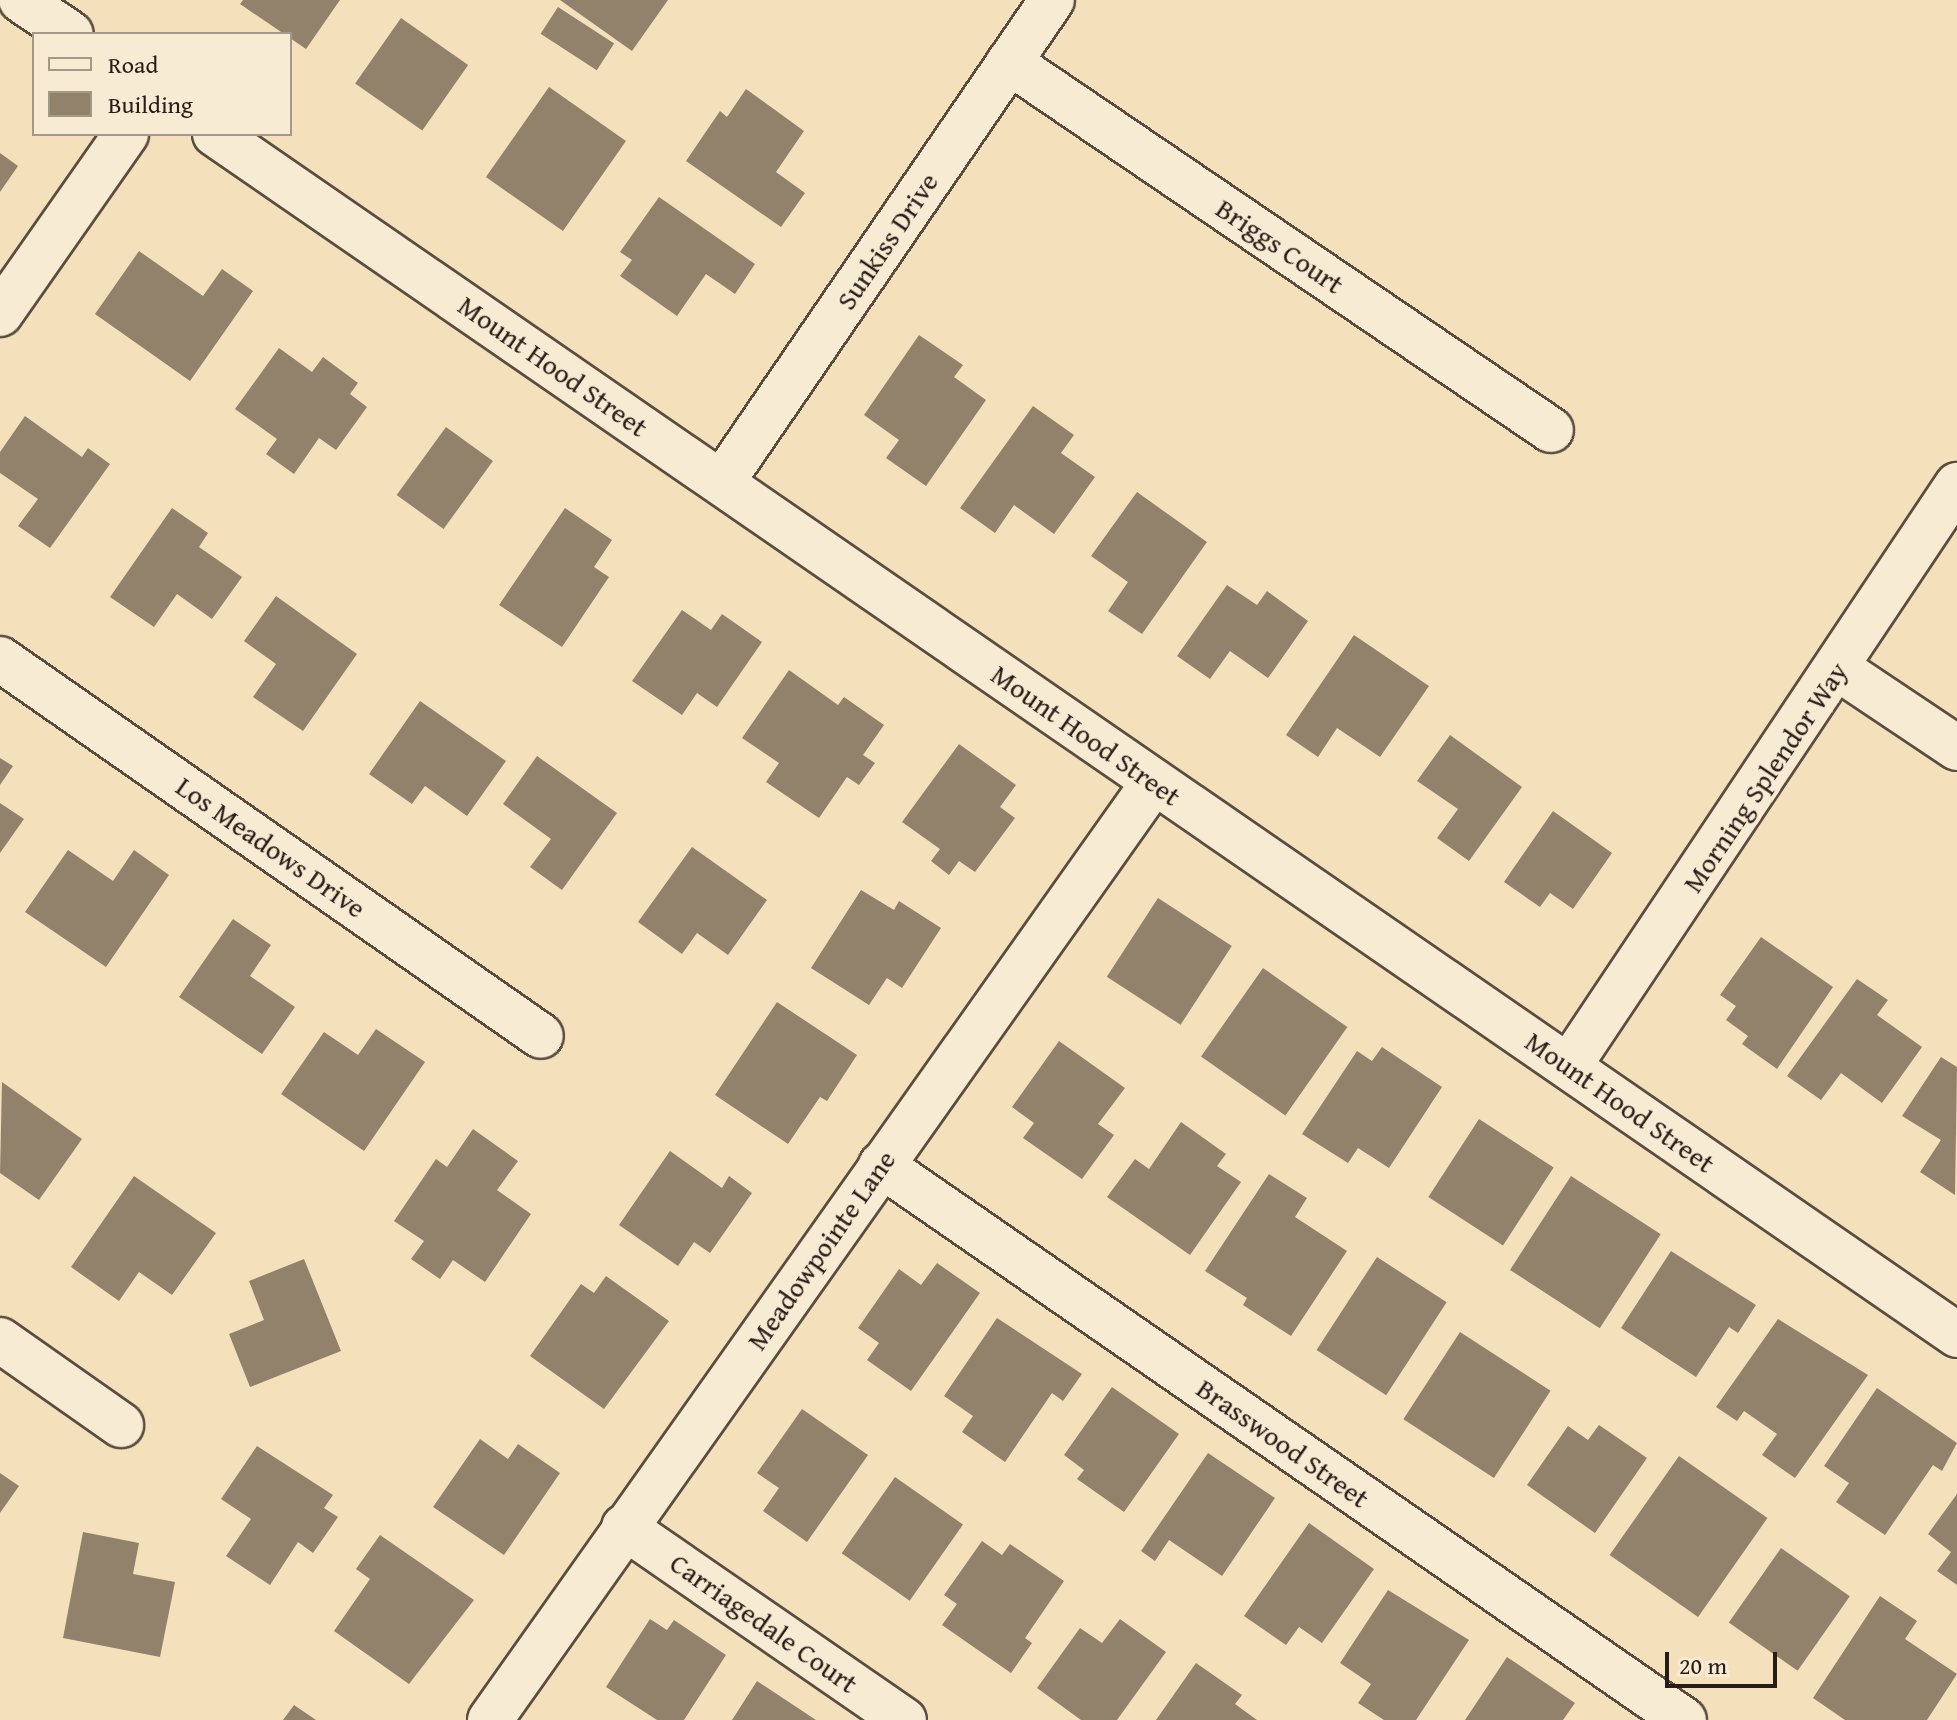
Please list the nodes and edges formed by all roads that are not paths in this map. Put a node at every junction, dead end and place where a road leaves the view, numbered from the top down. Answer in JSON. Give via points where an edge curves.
{"nodes":[{"id":1,"x":21,"y":0,"type":"edge"},
{"id":2,"x":1052,"y":0,"type":"edge"},
{"id":3,"x":68,"y":32,"type":"edge"},
{"id":4,"x":1009,"y":62,"type":"junction"},
{"id":5,"x":125,"y":136,"type":"edge"},
{"id":6,"x":218,"y":136,"type":"edge"},
{"id":7,"x":0,"y":314,"type":"edge"},
{"id":8,"x":1551,"y":430,"type":"dead end"},
{"id":9,"x":722,"y":482,"type":"junction"},
{"id":10,"x":1957,"y":485,"type":"edge"},
{"id":11,"x":0,"y":659,"type":"edge"},
{"id":12,"x":1839,"y":669,"type":"junction"},
{"id":13,"x":1957,"y":748,"type":"edge"},
{"id":14,"x":1154,"y":782,"type":"junction"},
{"id":15,"x":541,"y":1036,"type":"dead end"},
{"id":16,"x":1569,"y":1066,"type":"junction"},
{"id":17,"x":881,"y":1165,"type":"junction"},
{"id":18,"x":1957,"y":1335,"type":"edge"},
{"id":19,"x":0,"y":1340,"type":"edge"},
{"id":20,"x":121,"y":1425,"type":"dead end"},
{"id":21,"x":624,"y":1527,"type":"junction"},
{"id":22,"x":490,"y":1720,"type":"edge"},
{"id":23,"x":904,"y":1720,"type":"edge"},
{"id":24,"x":1684,"y":1720,"type":"edge"}],
"edges":[{"from":1,"to":3,"type":"street"},
{"from":2,"to":4,"type":"street","name":"Sunkiss Drive"},
{"from":4,"to":8,"type":"street","name":"Briggs Court"},
{"from":4,"to":9,"type":"street","name":"Sunkiss Drive"},
{"from":5,"to":7,"type":"street"},
{"from":6,"to":9,"type":"street","name":"Mount Hood Street"},
{"from":9,"to":14,"type":"street","name":"Mount Hood Street"},
{"from":10,"to":12,"type":"street","name":"Morning Splendor Way","via":[[1873,608]]},
{"from":11,"to":15,"type":"street","name":"Los Meadows Drive"},
{"from":12,"to":13,"type":"street"},
{"from":12,"to":16,"type":"street","name":"Morning Splendor Way"},
{"from":14,"to":16,"type":"street","name":"Mount Hood Street"},
{"from":14,"to":17,"type":"street","name":"Meadowpointe Lane"},
{"from":16,"to":18,"type":"street","name":"Mount Hood Street"},
{"from":17,"to":21,"type":"street","name":"Meadowpointe Lane"},
{"from":17,"to":24,"type":"street","name":"Brasswood Street"},
{"from":19,"to":20,"type":"street"},
{"from":21,"to":22,"type":"street","name":"Meadowpointe Lane"},
{"from":21,"to":23,"type":"street","name":"Carriagedale Court"}]}
